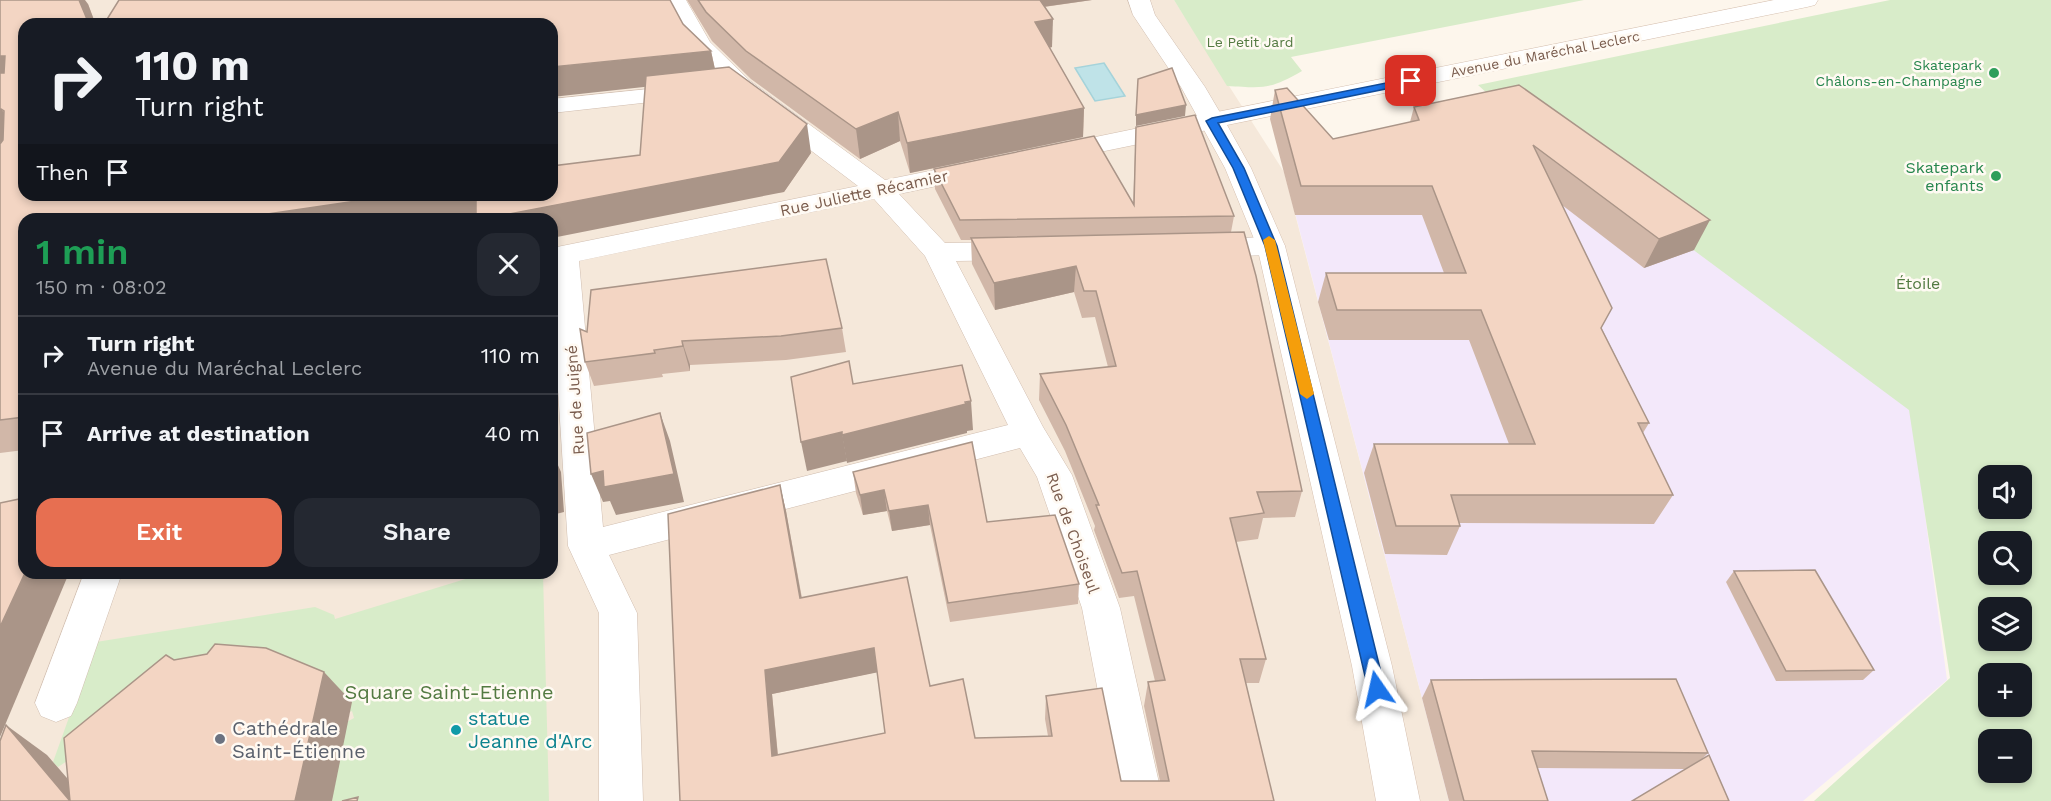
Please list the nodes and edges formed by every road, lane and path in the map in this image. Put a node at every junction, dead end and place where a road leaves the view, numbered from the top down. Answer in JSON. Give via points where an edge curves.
{"nodes":[{"id":1,"x":675,"y":0,"type":"edge"},
{"id":2,"x":1139,"y":0,"type":"edge"},
{"id":3,"x":1807,"y":0,"type":"edge"},
{"id":4,"x":741,"y":86,"type":"junction"},
{"id":5,"x":558,"y":105,"type":"edge"},
{"id":6,"x":1212,"y":121,"type":"junction"},
{"id":7,"x":1037,"y":157,"type":"edge"},
{"id":8,"x":1002,"y":165,"type":"edge"},
{"id":9,"x":880,"y":189,"type":"junction"},
{"id":10,"x":1271,"y":246,"type":"junction"},
{"id":11,"x":1176,"y":248,"type":"edge"},
{"id":12,"x":1045,"y":250,"type":"edge"},
{"id":13,"x":937,"y":252,"type":"junction"},
{"id":14,"x":558,"y":256,"type":"edge"},
{"id":15,"x":1029,"y":433,"type":"junction"},
{"id":16,"x":586,"y":546,"type":"junction"},
{"id":17,"x":101,"y":579,"type":"edge"},
{"id":18,"x":57,"y":703,"type":"dead end"},
{"id":19,"x":621,"y":801,"type":"edge"},
{"id":20,"x":1141,"y":801,"type":"edge"},
{"id":21,"x":1398,"y":801,"type":"edge"}],
"edges":[{"from":1,"to":4,"type":"street","name":"Rue de Choiseul","via":[[700,46]]},
{"from":2,"to":6,"type":"street","via":[[1144,15]]},
{"from":3,"to":6,"type":"street","name":"Avenue du Maréchal Leclerc"},
{"from":4,"to":5,"type":"street"},
{"from":4,"to":9,"type":"street","name":"Rue de Choiseul"},
{"from":6,"to":7,"type":"street"},
{"from":6,"to":10,"type":"street","via":[[1238,168]]},
{"from":8,"to":9,"type":"street","name":"Rue Juliette Récamier"},
{"from":9,"to":13,"type":"street","name":"Rue de Choiseul"},
{"from":9,"to":14,"type":"street","name":"Rue Juliette Récamier"},
{"from":10,"to":11,"type":"street"},
{"from":10,"to":21,"type":"street","via":[[1372,666]]},
{"from":12,"to":13,"type":"street"},
{"from":13,"to":15,"type":"street","name":"Rue de Choiseul"},
{"from":14,"to":16,"type":"street","name":"Rue de Juigné"},
{"from":15,"to":16,"type":"street"},
{"from":15,"to":20,"type":"street","name":"Rue de Choiseul","via":[[1054,475],[1101,608]]},
{"from":16,"to":19,"type":"street","via":[[618,613]]},
{"from":17,"to":18,"type":"street"}]}
